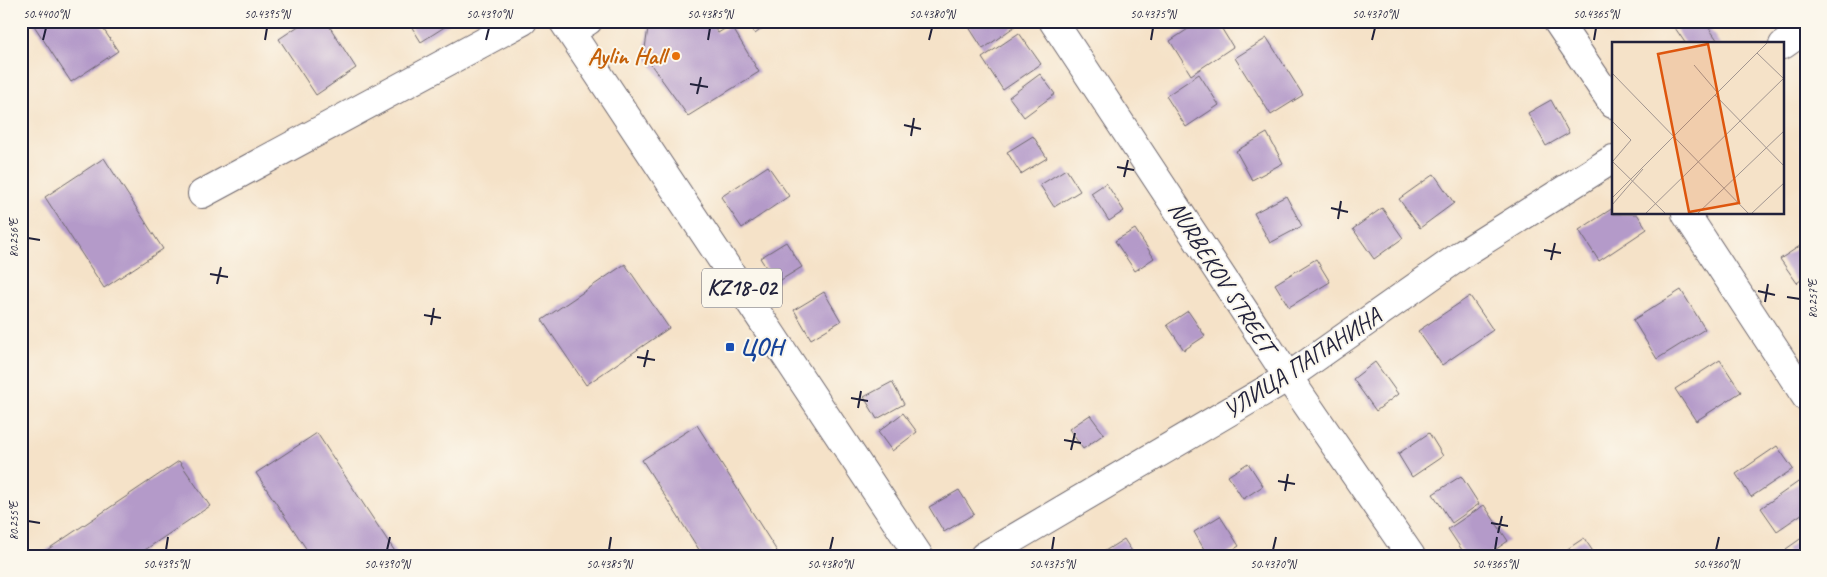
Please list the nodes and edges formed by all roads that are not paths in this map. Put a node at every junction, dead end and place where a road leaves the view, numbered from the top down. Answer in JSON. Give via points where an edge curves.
{"nodes":[{"id":1,"x":523,"y":21,"type":"edge"},
{"id":2,"x":1053,"y":21,"type":"edge"},
{"id":3,"x":1558,"y":21,"type":"edge"},
{"id":4,"x":574,"y":25,"type":"edge"},
{"id":5,"x":1806,"y":30,"type":"edge"},
{"id":6,"x":1784,"y":44,"type":"edge"},
{"id":7,"x":1612,"y":102,"type":"edge"},
{"id":8,"x":1612,"y":160,"type":"edge"},
{"id":9,"x":202,"y":194,"type":"dead end"},
{"id":10,"x":1687,"y":215,"type":"edge"},
{"id":11,"x":1288,"y":377,"type":"junction"},
{"id":12,"x":1806,"y":397,"type":"edge"},
{"id":13,"x":919,"y":556,"type":"edge"},
{"id":14,"x":984,"y":556,"type":"edge"},
{"id":15,"x":1411,"y":556,"type":"edge"}],
"edges":[{"from":1,"to":9,"type":"main road"},
{"from":2,"to":11,"type":"main road","name":"NURBEKOV STREET"},
{"from":3,"to":7,"type":"main road"},
{"from":4,"to":13,"type":"main road","number":"KZ18-02"},
{"from":5,"to":6,"type":"main road"},
{"from":8,"to":11,"type":"main road","name":"УЛИЦА ПАПАНИНА","via":[[1464,253]]},
{"from":10,"to":12,"type":"main road"},
{"from":11,"to":14,"type":"main road","name":"УЛИЦА ПАПАНИНА"},
{"from":11,"to":15,"type":"main road","name":"NURBEKOV STREET"}]}
